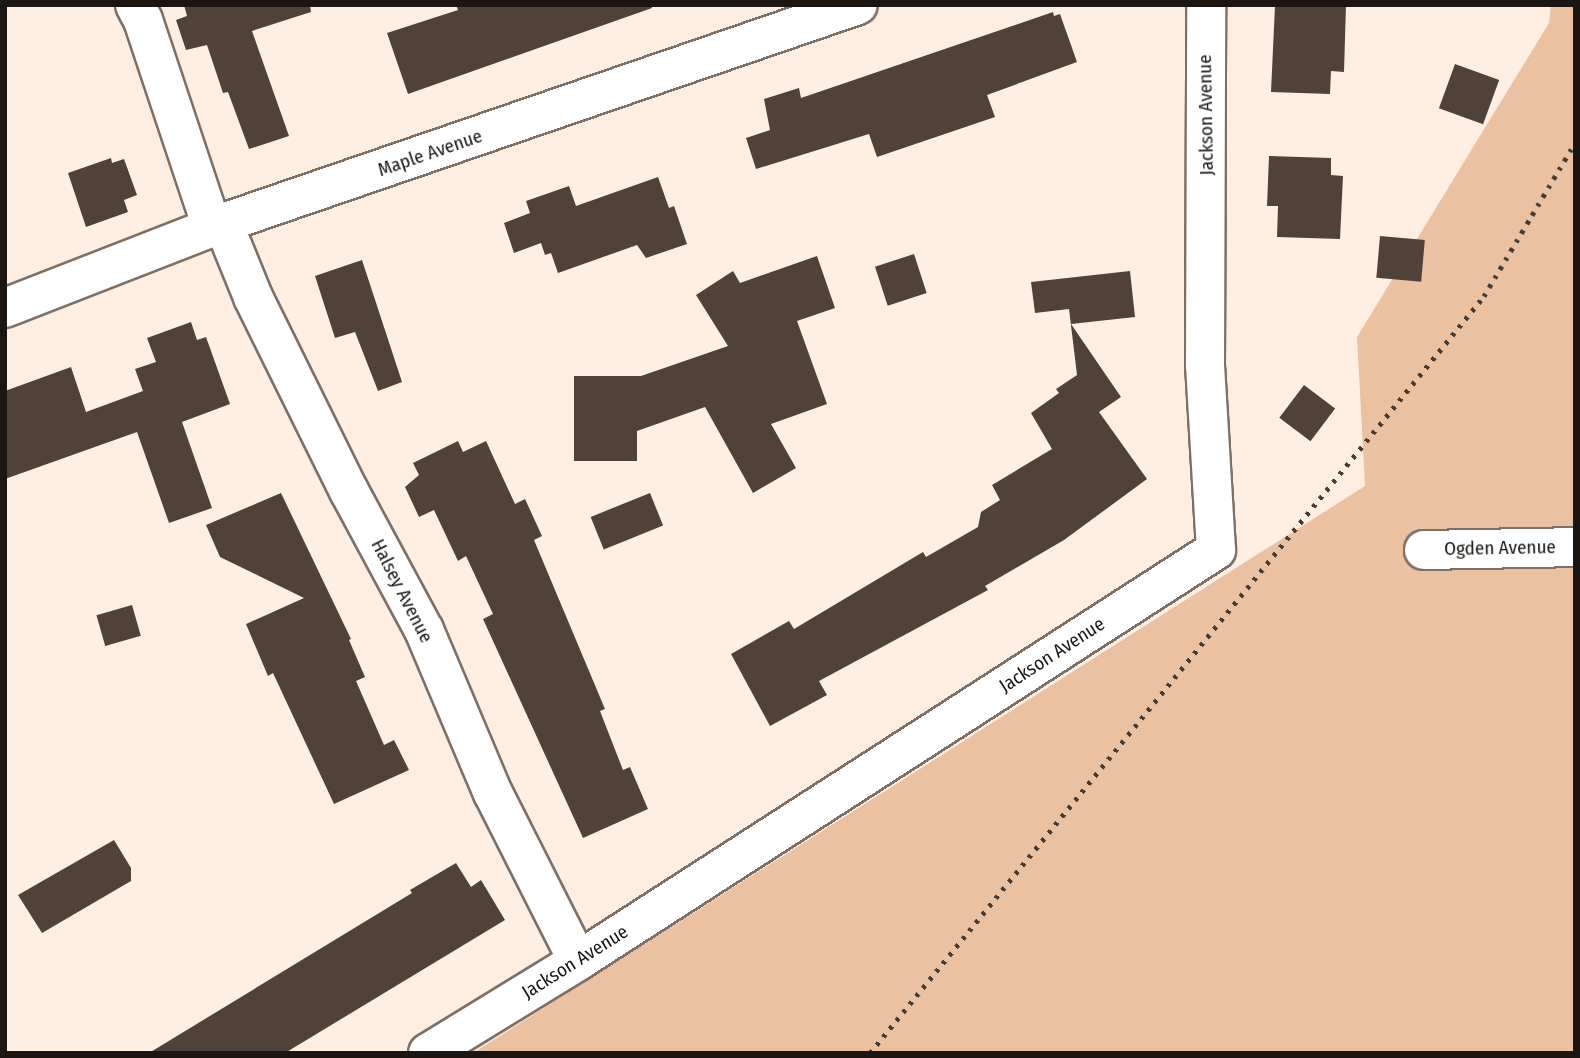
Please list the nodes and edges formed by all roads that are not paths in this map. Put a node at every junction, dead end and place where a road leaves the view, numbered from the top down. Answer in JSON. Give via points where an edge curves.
{"nodes":[{"id":1,"x":135,"y":5,"type":"edge"},
{"id":2,"x":858,"y":5,"type":"edge"},
{"id":3,"x":1206,"y":5,"type":"edge"},
{"id":4,"x":217,"y":226,"type":"junction"},
{"id":5,"x":5,"y":308,"type":"edge"},
{"id":6,"x":1575,"y":547,"type":"edge"},
{"id":7,"x":1424,"y":550,"type":"dead end"},
{"id":8,"x":578,"y":961,"type":"junction"},
{"id":9,"x":428,"y":1053,"type":"edge"}],
"edges":[{"from":1,"to":4,"type":"street","name":"Halsey Avenue"},
{"from":2,"to":4,"type":"street","name":"Maple Avenue"},
{"from":3,"to":8,"type":"street","name":"Jackson Avenue","via":[[1205,365],[1216,550]]},
{"from":4,"to":5,"type":"street","name":"Maple Avenue"},
{"from":4,"to":8,"type":"street","name":"Halsey Avenue","via":[[424,630],[493,793]]},
{"from":6,"to":7,"type":"street","name":"Ogden Avenue"},
{"from":8,"to":9,"type":"street","name":"Jackson Avenue"}]}
